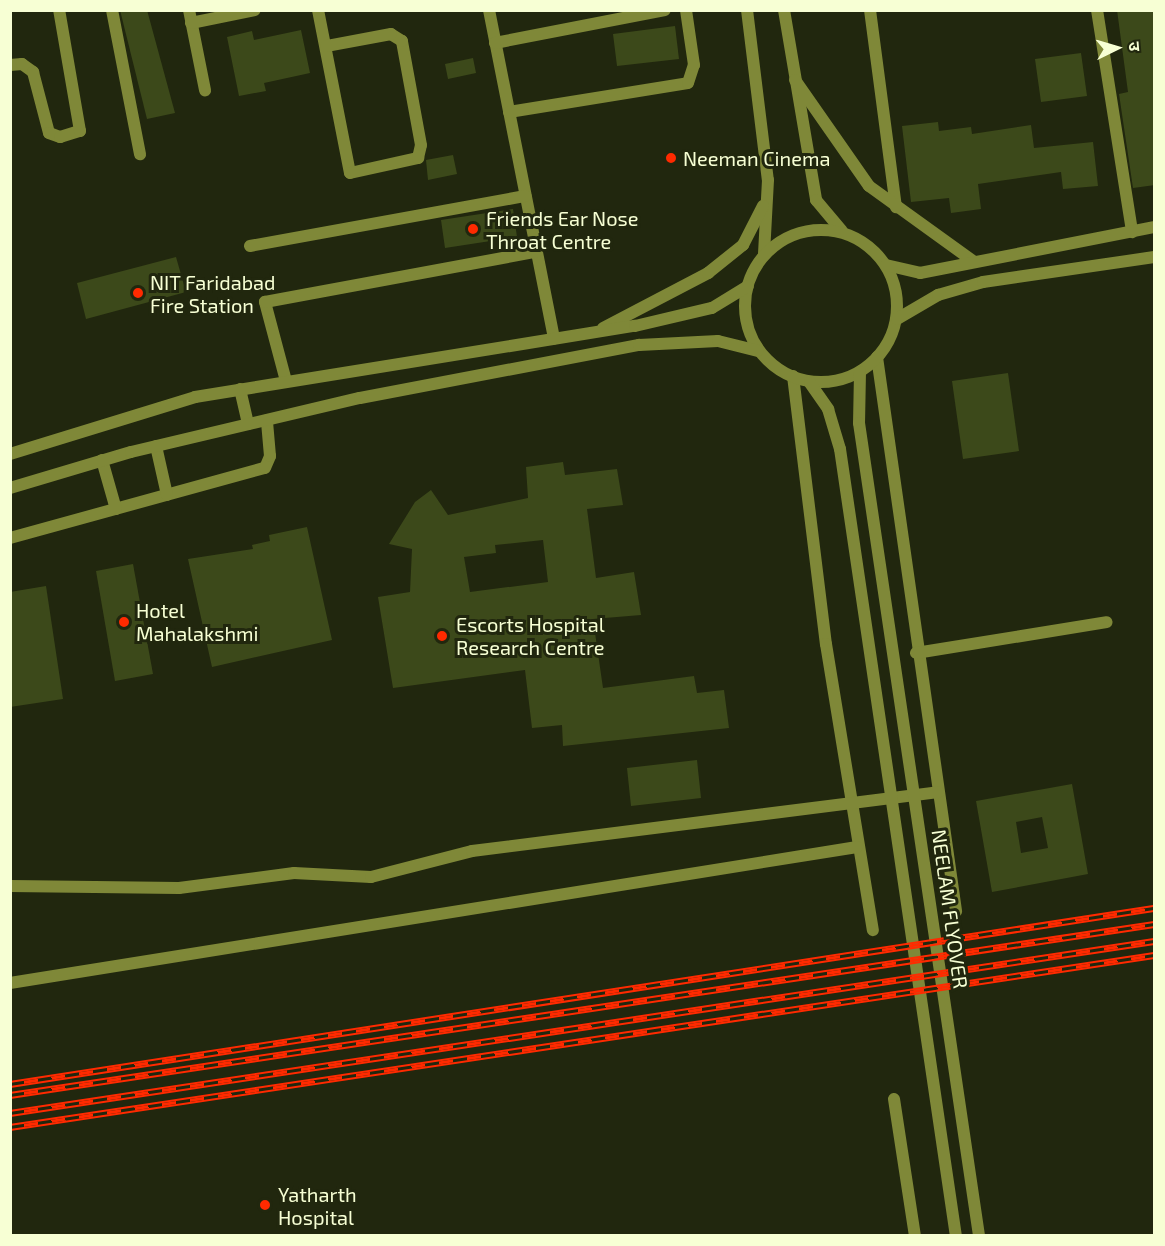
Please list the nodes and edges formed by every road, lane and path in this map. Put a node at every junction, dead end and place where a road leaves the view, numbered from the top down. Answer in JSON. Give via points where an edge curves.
{"nodes":[{"id":1,"x":59,"y":10,"type":"edge"},
{"id":2,"x":112,"y":10,"type":"edge"},
{"id":3,"x":189,"y":10,"type":"edge"},
{"id":4,"x":255,"y":10,"type":"edge"},
{"id":5,"x":318,"y":10,"type":"edge"},
{"id":6,"x":489,"y":10,"type":"edge"},
{"id":7,"x":665,"y":10,"type":"edge"},
{"id":8,"x":686,"y":10,"type":"edge"},
{"id":9,"x":747,"y":10,"type":"edge"},
{"id":10,"x":784,"y":10,"type":"edge"},
{"id":11,"x":870,"y":10,"type":"edge"},
{"id":12,"x":1097,"y":10,"type":"edge"},
{"id":13,"x":191,"y":23,"type":"junction"},
{"id":14,"x":495,"y":42,"type":"junction"},
{"id":15,"x":326,"y":46,"type":"junction"},
{"id":16,"x":10,"y":65,"type":"edge"},
{"id":17,"x":795,"y":80,"type":"junction"},
{"id":18,"x":205,"y":90,"type":"dead end"},
{"id":19,"x":509,"y":112,"type":"junction"},
{"id":20,"x":140,"y":154,"type":"dead end"},
{"id":21,"x":525,"y":195,"type":"junction"},
{"id":22,"x":768,"y":195,"type":"junction"},
{"id":23,"x":896,"y":207,"type":"junction"},
{"id":24,"x":1155,"y":227,"type":"edge"},
{"id":25,"x":842,"y":231,"type":"junction"},
{"id":26,"x":1132,"y":232,"type":"junction"},
{"id":27,"x":250,"y":246,"type":"dead end"},
{"id":28,"x":536,"y":252,"type":"junction"},
{"id":29,"x":764,"y":255,"type":"junction"},
{"id":30,"x":1155,"y":257,"type":"edge"},
{"id":31,"x":973,"y":261,"type":"junction"},
{"id":32,"x":886,"y":265,"type":"junction"},
{"id":33,"x":748,"y":286,"type":"junction"},
{"id":34,"x":897,"y":319,"type":"junction"},
{"id":35,"x":591,"y":333,"type":"junction"},
{"id":36,"x":554,"y":339,"type":"junction"},
{"id":37,"x":758,"y":351,"type":"junction"},
{"id":38,"x":877,"y":357,"type":"junction"},
{"id":39,"x":860,"y":372,"type":"junction"},
{"id":40,"x":793,"y":376,"type":"junction"},
{"id":41,"x":285,"y":381,"type":"junction"},
{"id":42,"x":810,"y":383,"type":"junction"},
{"id":43,"x":240,"y":389,"type":"junction"},
{"id":44,"x":267,"y":420,"type":"junction"},
{"id":45,"x":248,"y":424,"type":"junction"},
{"id":46,"x":156,"y":446,"type":"junction"},
{"id":47,"x":10,"y":454,"type":"edge"},
{"id":48,"x":102,"y":460,"type":"junction"},
{"id":49,"x":10,"y":488,"type":"edge"},
{"id":50,"x":167,"y":495,"type":"junction"},
{"id":51,"x":116,"y":509,"type":"junction"},
{"id":52,"x":10,"y":538,"type":"edge"},
{"id":53,"x":1107,"y":622,"type":"dead end"},
{"id":54,"x":916,"y":653,"type":"junction"},
{"id":55,"x":938,"y":792,"type":"junction"},
{"id":56,"x":853,"y":802,"type":"junction"},
{"id":57,"x":857,"y":847,"type":"junction"},
{"id":58,"x":10,"y":886,"type":"edge"},
{"id":59,"x":956,"y":911,"type":"dead end"},
{"id":60,"x":873,"y":930,"type":"dead end"},
{"id":61,"x":10,"y":983,"type":"edge"},
{"id":62,"x":894,"y":1099,"type":"dead end"},
{"id":63,"x":915,"y":1236,"type":"edge"},
{"id":64,"x":956,"y":1236,"type":"edge"},
{"id":65,"x":978,"y":1236,"type":"edge"}],
"edges":[{"from":1,"to":16,"type":"street","via":[[80,131],[60,137],[49,133],[33,72],[22,64]]},
{"from":2,"to":20,"type":"street"},
{"from":3,"to":13,"type":"street"},
{"from":4,"to":13,"type":"street"},
{"from":5,"to":15,"type":"street"},
{"from":6,"to":14,"type":"street"},
{"from":7,"to":14,"type":"street"},
{"from":8,"to":19,"type":"street","via":[[694,65],[688,83]]},
{"from":9,"to":22,"type":"street"},
{"from":10,"to":17,"type":"street"},
{"from":11,"to":23,"type":"street"},
{"from":12,"to":26,"type":"street"},
{"from":13,"to":18,"type":"street"},
{"from":14,"to":19,"type":"street"},
{"from":15,"to":15,"type":"street","via":[[350,173],[418,158],[421,145],[402,41],[391,34]]},
{"from":17,"to":23,"type":"street","via":[[869,186]]},
{"from":17,"to":25,"type":"street","via":[[816,200]]},
{"from":19,"to":21,"type":"street"},
{"from":21,"to":27,"type":"street"},
{"from":21,"to":28,"type":"street"},
{"from":22,"to":29,"type":"street"},
{"from":22,"to":35,"type":"street","via":[[742,245],[708,273]]},
{"from":23,"to":31,"type":"street"},
{"from":24,"to":26,"type":"street"},
{"from":25,"to":29,"type":"street","via":[[810,229],[785,237]]},
{"from":25,"to":32,"type":"street","via":[[866,243]]},
{"from":26,"to":31,"type":"street"},
{"from":28,"to":36,"type":"street"},
{"from":28,"to":41,"type":"street","via":[[265,302]]},
{"from":29,"to":33,"type":"street"},
{"from":30,"to":34,"type":"street","via":[[983,282],[938,295]]},
{"from":31,"to":32,"type":"street","via":[[920,273]]},
{"from":32,"to":34,"type":"street","via":[[896,289]]},
{"from":33,"to":35,"type":"street","via":[[712,308]]},
{"from":33,"to":37,"type":"street","via":[[745,319]]},
{"from":34,"to":38,"type":"street"},
{"from":35,"to":36,"type":"street"},
{"from":36,"to":41,"type":"street"},
{"from":37,"to":40,"type":"street"},
{"from":37,"to":44,"type":"street","via":[[718,341],[639,345]]},
{"from":38,"to":39,"type":"street"},
{"from":38,"to":54,"type":"street"},
{"from":39,"to":42,"type":"street"},
{"from":39,"to":65,"type":"street","name":"NEELAM FLYOVER","via":[[859,423]]},
{"from":40,"to":42,"type":"street"},
{"from":40,"to":56,"type":"street","via":[[826,644]]},
{"from":41,"to":43,"type":"street"},
{"from":42,"to":64,"type":"street","via":[[828,409],[840,449],[858,595]]},
{"from":43,"to":45,"type":"street"},
{"from":43,"to":47,"type":"street","via":[[195,397]]},
{"from":44,"to":45,"type":"street"},
{"from":44,"to":50,"type":"street","via":[[270,456],[265,468]]},
{"from":45,"to":46,"type":"street"},
{"from":46,"to":48,"type":"street"},
{"from":46,"to":50,"type":"street"},
{"from":48,"to":49,"type":"street"},
{"from":48,"to":51,"type":"street"},
{"from":50,"to":51,"type":"street"},
{"from":51,"to":52,"type":"street"},
{"from":53,"to":54,"type":"street"},
{"from":54,"to":55,"type":"street"},
{"from":55,"to":56,"type":"street"},
{"from":55,"to":59,"type":"street"},
{"from":56,"to":57,"type":"street"},
{"from":56,"to":58,"type":"street","via":[[472,851],[371,877],[294,873],[179,888]]},
{"from":57,"to":60,"type":"street"},
{"from":57,"to":61,"type":"street"},
{"from":62,"to":63,"type":"street"}]}
